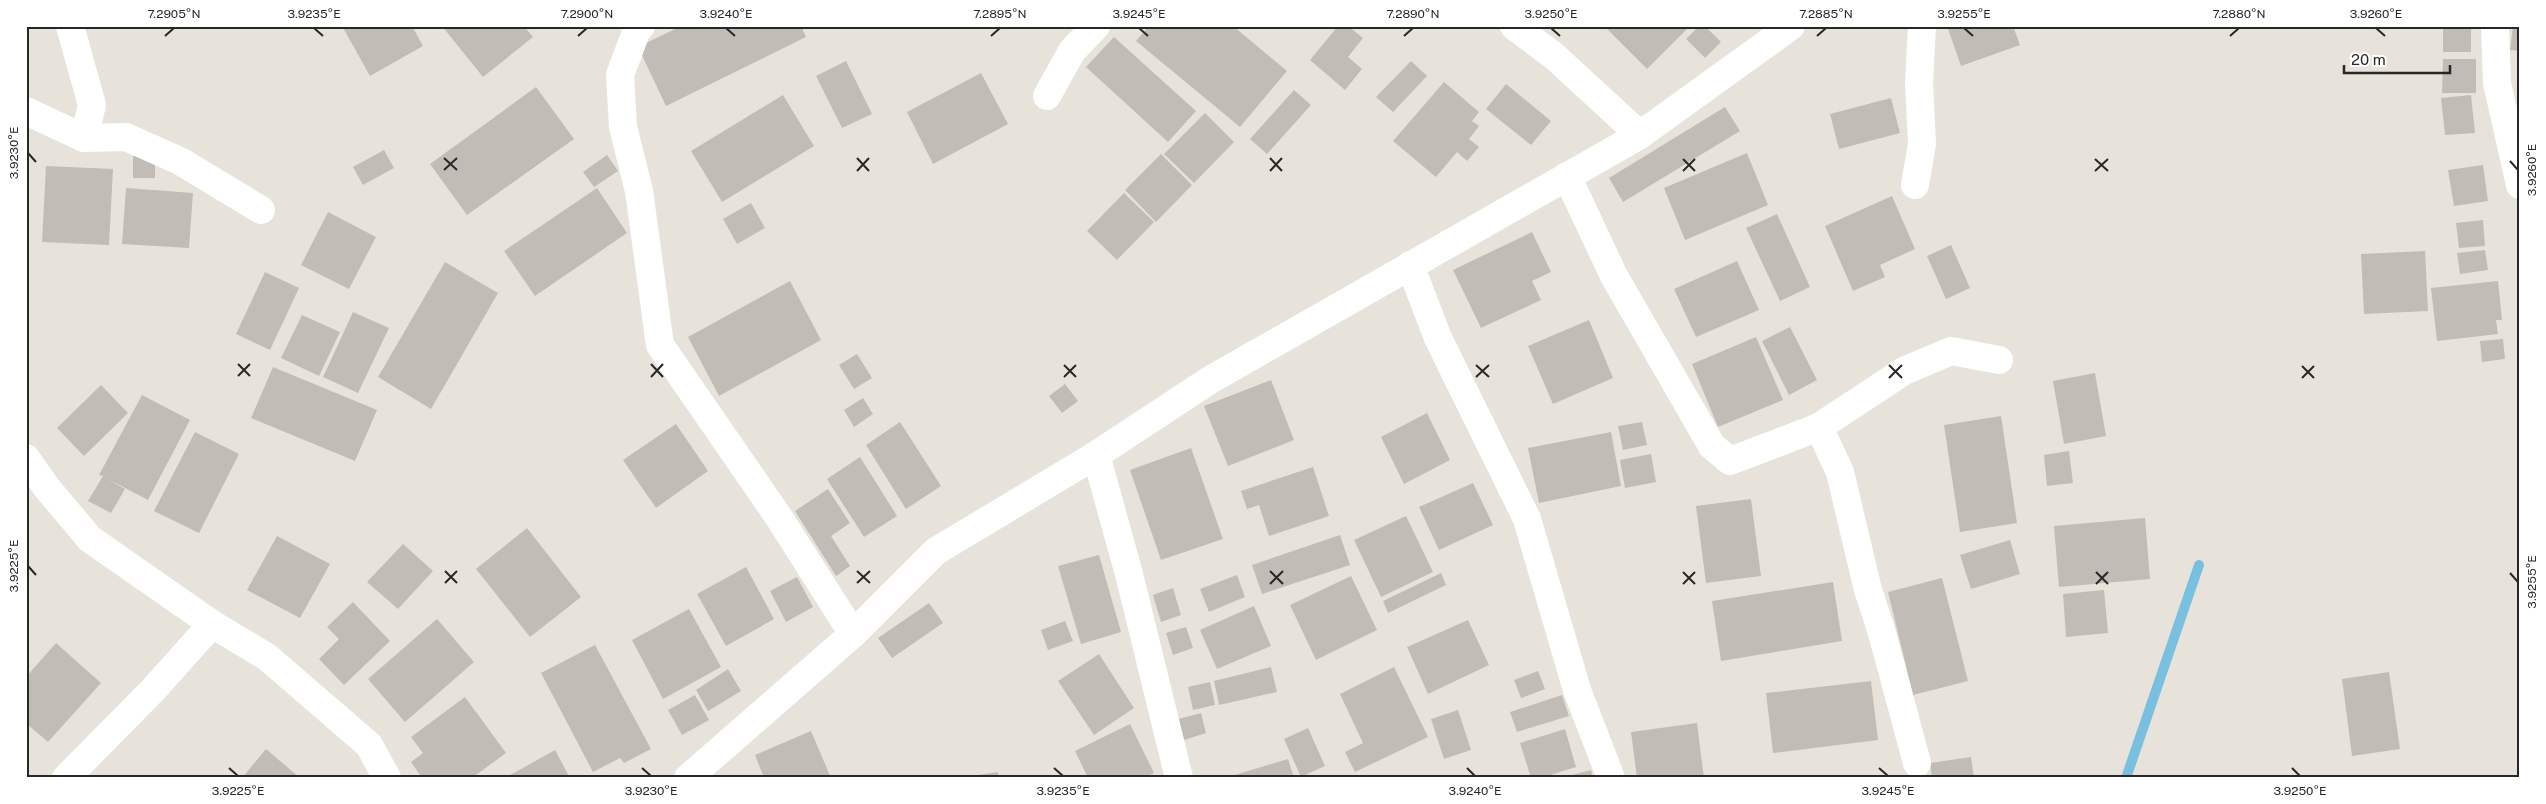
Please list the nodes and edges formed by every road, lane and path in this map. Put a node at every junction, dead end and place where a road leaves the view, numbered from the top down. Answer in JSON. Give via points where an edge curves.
{"nodes":[{"id":1,"x":70,"y":26,"type":"edge"},
{"id":2,"x":641,"y":26,"type":"edge"},
{"id":3,"x":1096,"y":26,"type":"edge"},
{"id":4,"x":1514,"y":26,"type":"edge"},
{"id":5,"x":1791,"y":26,"type":"edge"},
{"id":6,"x":1922,"y":26,"type":"edge"},
{"id":7,"x":2495,"y":26,"type":"edge"},
{"id":8,"x":1047,"y":96,"type":"dead end"},
{"id":9,"x":26,"y":111,"type":"edge"},
{"id":10,"x":1640,"y":135,"type":"junction"},
{"id":11,"x":84,"y":138,"type":"junction"},
{"id":12,"x":1568,"y":176,"type":"junction"},
{"id":13,"x":1915,"y":184,"type":"dead end"},
{"id":14,"x":2520,"y":186,"type":"edge"},
{"id":15,"x":261,"y":210,"type":"dead end"},
{"id":16,"x":1410,"y":265,"type":"junction"},
{"id":17,"x":1999,"y":360,"type":"dead end"},
{"id":18,"x":1819,"y":427,"type":"junction"},
{"id":19,"x":1096,"y":455,"type":"junction"},
{"id":20,"x":26,"y":458,"type":"edge"},
{"id":21,"x":212,"y":624,"type":"junction"},
{"id":22,"x":853,"y":634,"type":"junction"},
{"id":23,"x":1917,"y":763,"type":"dead end"},
{"id":24,"x":66,"y":778,"type":"edge"},
{"id":25,"x":387,"y":778,"type":"edge"},
{"id":26,"x":688,"y":778,"type":"edge"},
{"id":27,"x":1179,"y":778,"type":"edge"},
{"id":28,"x":1611,"y":778,"type":"edge"}],
"edges":[{"from":1,"to":11,"type":"street","via":[[92,105]]},
{"from":2,"to":22,"type":"street","via":[[620,75],[624,127],[639,191],[660,344],[778,516]]},
{"from":3,"to":8,"type":"street","via":[[1072,51]]},
{"from":4,"to":10,"type":"street","via":[[1554,56]]},
{"from":5,"to":10,"type":"street"},
{"from":6,"to":13,"type":"street","via":[[1922,144]]},
{"from":7,"to":14,"type":"street","via":[[2497,83]]},
{"from":9,"to":11,"type":"street"},
{"from":10,"to":12,"type":"street"},
{"from":11,"to":15,"type":"street","via":[[126,136],[180,161]]},
{"from":12,"to":16,"type":"street"},
{"from":12,"to":18,"type":"street","via":[[1614,276],[1712,446],[1730,461]]},
{"from":16,"to":19,"type":"street","via":[[1210,380]]},
{"from":16,"to":28,"type":"street","via":[[1438,338],[1527,519],[1577,690]]},
{"from":17,"to":18,"type":"street","via":[[1951,351],[1904,371]]},
{"from":18,"to":23,"type":"street","via":[[1840,472],[1868,590]]},
{"from":19,"to":22,"type":"street","via":[[936,551]]},
{"from":19,"to":27,"type":"street"},
{"from":20,"to":21,"type":"street","via":[[90,538]]},
{"from":21,"to":24,"type":"street","via":[[153,690]]},
{"from":21,"to":25,"type":"street","via":[[267,657],[369,745]]},
{"from":22,"to":26,"type":"street"}]}
